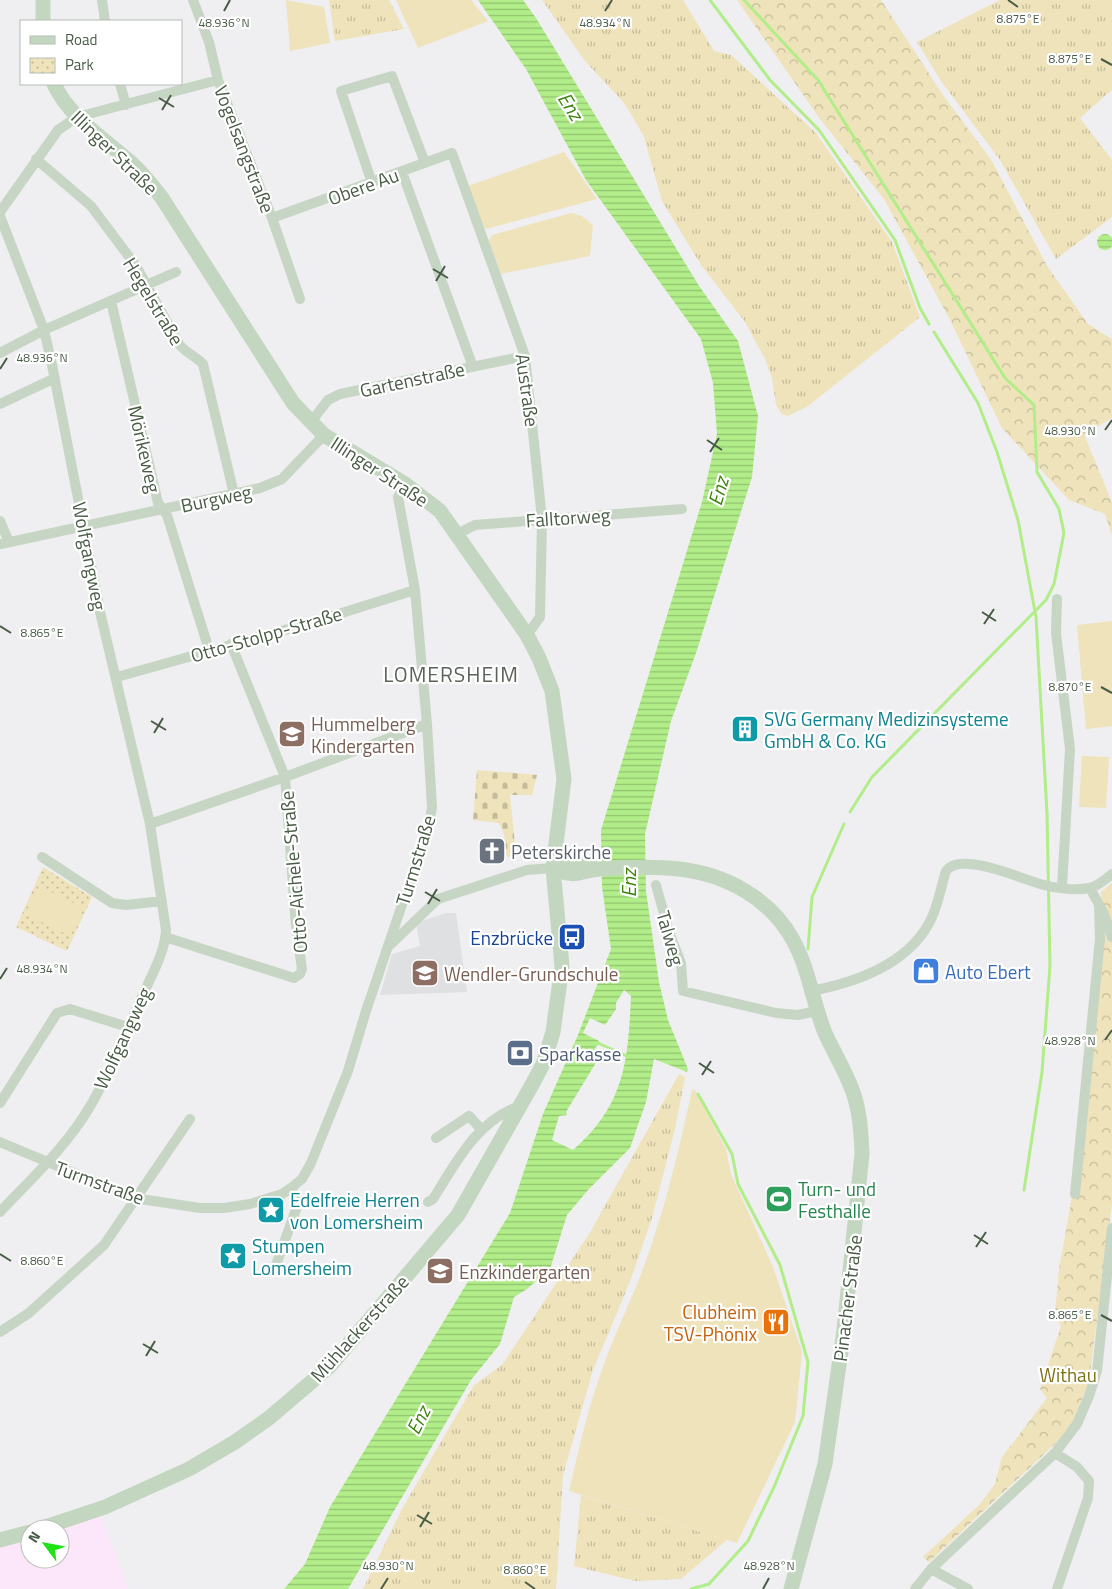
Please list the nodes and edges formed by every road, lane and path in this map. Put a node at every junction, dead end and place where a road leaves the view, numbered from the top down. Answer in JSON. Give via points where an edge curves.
{"nodes":[{"id":1,"x":44,"y":0,"type":"edge"},
{"id":2,"x":102,"y":0,"type":"edge"},
{"id":3,"x":193,"y":0,"type":"edge"},
{"id":4,"x":43,"y":20,"type":"edge"},
{"id":5,"x":106,"y":20,"type":"edge"},
{"id":6,"x":218,"y":80,"type":"junction"},
{"id":7,"x":55,"y":85,"type":"edge"},
{"id":8,"x":120,"y":85,"type":"edge"},
{"id":9,"x":126,"y":104,"type":"junction"},
{"id":10,"x":77,"y":118,"type":"junction"},
{"id":11,"x":452,"y":153,"type":"joint"},
{"id":12,"x":36,"y":159,"type":"junction"},
{"id":13,"x":425,"y":163,"type":"junction"},
{"id":14,"x":402,"y":172,"type":"junction"},
{"id":15,"x":372,"y":182,"type":"junction"},
{"id":16,"x":0,"y":214,"type":"edge"},
{"id":17,"x":272,"y":218,"type":"junction"},
{"id":18,"x":176,"y":272,"type":"dead end"},
{"id":19,"x":148,"y":285,"type":"junction"},
{"id":20,"x":300,"y":298,"type":"dead end"},
{"id":21,"x":111,"y":301,"type":"junction"},
{"id":22,"x":44,"y":330,"type":"junction"},
{"id":23,"x":0,"y":353,"type":"edge"},
{"id":24,"x":525,"y":356,"type":"junction"},
{"id":25,"x":473,"y":367,"type":"junction"},
{"id":26,"x":55,"y":378,"type":"junction"},
{"id":27,"x":0,"y":404,"type":"edge"},
{"id":28,"x":310,"y":423,"type":"junction"},
{"id":29,"x":324,"y":435,"type":"junction"},
{"id":30,"x":405,"y":484,"type":"junction"},
{"id":31,"x":234,"y":494,"type":"junction"},
{"id":32,"x":682,"y":509,"type":"dead end"},
{"id":33,"x":163,"y":510,"type":"junction"},
{"id":34,"x":542,"y":519,"type":"junction"},
{"id":35,"x":0,"y":521,"type":"edge"},
{"id":36,"x":84,"y":526,"type":"junction"},
{"id":37,"x":457,"y":534,"type":"junction"},
{"id":38,"x":5,"y":543,"type":"edge"},
{"id":39,"x":414,"y":590,"type":"junction"},
{"id":40,"x":1057,"y":598,"type":"dead end"},
{"id":41,"x":527,"y":635,"type":"junction"},
{"id":42,"x":231,"y":644,"type":"junction"},
{"id":43,"x":209,"y":650,"type":"junction"},
{"id":44,"x":117,"y":677,"type":"junction"},
{"id":45,"x":428,"y":724,"type":"junction"},
{"id":46,"x":285,"y":777,"type":"junction"},
{"id":47,"x":150,"y":824,"type":"junction"},
{"id":48,"x":42,"y":857,"type":"dead end"},
{"id":49,"x":553,"y":868,"type":"junction"},
{"id":50,"x":1112,"y":874,"type":"edge"},
{"id":51,"x":656,"y":885,"type":"dead end"},
{"id":52,"x":1058,"y":887,"type":"junction"},
{"id":53,"x":1090,"y":888,"type":"junction"},
{"id":54,"x":162,"y":901,"type":"junction"},
{"id":55,"x":1099,"y":905,"type":"junction"},
{"id":56,"x":166,"y":937,"type":"junction"},
{"id":57,"x":1112,"y":937,"type":"edge"},
{"id":58,"x":387,"y":947,"type":"junction"},
{"id":59,"x":811,"y":991,"type":"junction"},
{"id":60,"x":558,"y":1006,"type":"joint"},
{"id":61,"x":817,"y":1011,"type":"junction"},
{"id":62,"x":128,"y":1027,"type":"junction"},
{"id":63,"x":0,"y":1103,"type":"edge"},
{"id":64,"x":520,"y":1106,"type":"junction"},
{"id":65,"x":190,"y":1119,"type":"dead end"},
{"id":66,"x":481,"y":1129,"type":"junction"},
{"id":67,"x":436,"y":1138,"type":"dead end"},
{"id":68,"x":0,"y":1142,"type":"edge"},
{"id":69,"x":47,"y":1163,"type":"junction"},
{"id":70,"x":291,"y":1188,"type":"junction"},
{"id":71,"x":1075,"y":1194,"type":"dead end"},
{"id":72,"x":134,"y":1198,"type":"junction"},
{"id":73,"x":428,"y":1202,"type":"dead end"},
{"id":74,"x":0,"y":1212,"type":"edge"},
{"id":75,"x":1112,"y":1228,"type":"edge"},
{"id":76,"x":276,"y":1265,"type":"dead end"},
{"id":77,"x":0,"y":1332,"type":"edge"},
{"id":78,"x":1055,"y":1453,"type":"junction"},
{"id":79,"x":69,"y":1519,"type":"edge"},
{"id":80,"x":20,"y":1535,"type":"edge"},
{"id":81,"x":0,"y":1540,"type":"edge"},
{"id":82,"x":931,"y":1570,"type":"junction"},
{"id":83,"x":791,"y":1589,"type":"edge"},
{"id":84,"x":915,"y":1589,"type":"edge"},
{"id":85,"x":968,"y":1589,"type":"edge"},
{"id":86,"x":1057,"y":1589,"type":"edge"}],
"edges":[{"from":1,"to":4,"type":"street"},
{"from":2,"to":5,"type":"street"},
{"from":3,"to":6,"type":"street","name":"Vogelsangstraße","via":[[209,42]]},
{"from":6,"to":9,"type":"street","name":"Wolfgangweg"},
{"from":6,"to":17,"type":"street","name":"Vogelsangstraße"},
{"from":7,"to":10,"type":"street","name":"Illinger Straße"},
{"from":8,"to":9,"type":"street"},
{"from":9,"to":10,"type":"street","name":"Wolfgangweg"},
{"from":10,"to":12,"type":"street","name":"Wolfgangweg","via":[[58,130]]},
{"from":10,"to":28,"type":"street","name":"Illinger Straße","via":[[146,177],[279,382]]},
{"from":11,"to":13,"type":"street","name":"Obere Au"},
{"from":11,"to":24,"type":"street","name":"Austraße"},
{"from":12,"to":16,"type":"street","name":"Wolfgangweg"},
{"from":12,"to":19,"type":"street","name":"Hegelstraße","via":[[91,206]]},
{"from":13,"to":14,"type":"street","name":"Obere Au"},
{"from":13,"to":15,"type":"street","via":[[392,76],[341,91]]},
{"from":14,"to":15,"type":"street","name":"Obere Au"},
{"from":14,"to":25,"type":"street"},
{"from":15,"to":17,"type":"street","name":"Obere Au"},
{"from":16,"to":22,"type":"street","name":"Wolfgangweg"},
{"from":17,"to":20,"type":"street","name":"Vogelsangstraße"},
{"from":18,"to":19,"type":"street"},
{"from":19,"to":21,"type":"street"},
{"from":19,"to":31,"type":"street","name":"Hegelstraße","via":[[179,344],[203,364]]},
{"from":21,"to":22,"type":"street"},
{"from":21,"to":33,"type":"street","name":"Mörikeweg","via":[[158,503]]},
{"from":22,"to":23,"type":"street"},
{"from":22,"to":26,"type":"street","name":"Wolfgangweg"},
{"from":24,"to":25,"type":"street","name":"Gartenstraße"},
{"from":24,"to":34,"type":"street","name":"Austraße"},
{"from":25,"to":28,"type":"street","name":"Gartenstraße","via":[[340,394],[328,400]]},
{"from":26,"to":27,"type":"street"},
{"from":26,"to":36,"type":"street","name":"Wolfgangweg"},
{"from":28,"to":29,"type":"street","name":"Illinger Straße"},
{"from":29,"to":30,"type":"street","name":"Illinger Straße"},
{"from":29,"to":31,"type":"street","name":"Burgweg","via":[[282,479]]},
{"from":30,"to":37,"type":"street","name":"Illinger Straße","via":[[434,506]]},
{"from":30,"to":39,"type":"street","name":"Turmstraße","via":[[398,497]]},
{"from":31,"to":33,"type":"street","name":"Burgweg"},
{"from":32,"to":34,"type":"street","name":"Falltorweg"},
{"from":33,"to":36,"type":"street","name":"Burgweg"},
{"from":33,"to":43,"type":"street","name":"Mörikeweg"},
{"from":34,"to":37,"type":"street","name":"Falltorweg","via":[[475,525]]},
{"from":34,"to":41,"type":"street","name":"Austraße","via":[[540,618]]},
{"from":35,"to":38,"type":"street"},
{"from":36,"to":38,"type":"street","name":"Burgweg"},
{"from":36,"to":44,"type":"street","name":"Wolfgangweg"},
{"from":37,"to":41,"type":"street","name":"Illinger Straße"},
{"from":39,"to":42,"type":"street","name":"Otto-Stolpp-Straße"},
{"from":39,"to":45,"type":"street","name":"Turmstraße"},
{"from":40,"to":52,"type":"street","via":[[1056,633],[1070,749],[1064,870]]},
{"from":41,"to":49,"type":"street","name":"Illinger Straße","via":[[552,691],[564,779]]},
{"from":42,"to":43,"type":"street","name":"Otto-Stolpp-Straße"},
{"from":42,"to":46,"type":"street"},
{"from":43,"to":44,"type":"street","name":"Otto-Stolpp-Straße"},
{"from":44,"to":47,"type":"street","name":"Wolfgangweg"},
{"from":45,"to":46,"type":"street"},
{"from":45,"to":58,"type":"street","name":"Turmstraße","via":[[432,807],[429,825]]},
{"from":46,"to":47,"type":"street"},
{"from":46,"to":56,"type":"street","name":"Otto-Aichele-Straße","via":[[300,974],[294,978]]},
{"from":47,"to":54,"type":"street","name":"Wolfgangweg"},
{"from":48,"to":54,"type":"street","via":[[112,903],[126,905]]},
{"from":49,"to":58,"type":"street","via":[[521,872],[438,899]]},
{"from":49,"to":59,"type":"street","name":"Pinacher Straße","via":[[572,876],[587,869],[661,867],[711,875],[731,883],[765,905],[780,921],[793,940]]},
{"from":49,"to":60,"type":"street","name":"Illinger Straße","via":[[562,950]]},
{"from":50,"to":53,"type":"street"},
{"from":51,"to":61,"type":"street","name":"Talweg","via":[[668,932],[681,962],[683,991],[776,1013],[798,1015]]},
{"from":52,"to":53,"type":"street"},
{"from":52,"to":59,"type":"street","via":[[976,864],[949,866],[928,926],[906,951],[866,975]]},
{"from":53,"to":55,"type":"street"},
{"from":54,"to":56,"type":"street","name":"Wolfgangweg"},
{"from":55,"to":57,"type":"street"},
{"from":55,"to":71,"type":"street","via":[[1100,940]]},
{"from":56,"to":62,"type":"street","name":"Wolfgangweg"},
{"from":58,"to":70,"type":"street","name":"Turmstraße","via":[[340,1094],[311,1163],[302,1179]]},
{"from":59,"to":61,"type":"street","name":"Pinacher Straße"},
{"from":60,"to":64,"type":"street","name":"Mühlackerstraße","via":[[544,1062]]},
{"from":61,"to":83,"type":"street","name":"Pinacher Straße","via":[[852,1088],[861,1130],[861,1179],[844,1330],[824,1464]]},
{"from":62,"to":63,"type":"street","via":[[70,1009],[57,1013]]},
{"from":62,"to":69,"type":"street","name":"Wolfgangweg","via":[[89,1109]]},
{"from":64,"to":66,"type":"street"},
{"from":64,"to":79,"type":"street","name":"Mühlackerstraße","via":[[458,1215],[330,1366],[235,1442],[169,1479]]},
{"from":65,"to":72,"type":"street"},
{"from":66,"to":67,"type":"street","via":[[469,1116]]},
{"from":66,"to":73,"type":"street"},
{"from":68,"to":69,"type":"street","name":"Turmstraße"},
{"from":69,"to":72,"type":"street","name":"Turmstraße"},
{"from":69,"to":74,"type":"street","name":"Wolfgangweg"},
{"from":70,"to":72,"type":"street","name":"Turmstraße","via":[[250,1204],[224,1208],[200,1208]]},
{"from":70,"to":76,"type":"street","via":[[298,1204]]},
{"from":72,"to":77,"type":"street","via":[[104,1245],[29,1313]]},
{"from":75,"to":78,"type":"street","via":[[1097,1371],[1077,1424]]},
{"from":78,"to":82,"type":"street"},
{"from":78,"to":86,"type":"street","via":[[1076,1467],[1089,1481],[1088,1498]]},
{"from":80,"to":81,"type":"street"},
{"from":82,"to":84,"type":"street"},
{"from":82,"to":85,"type":"street"}]}
